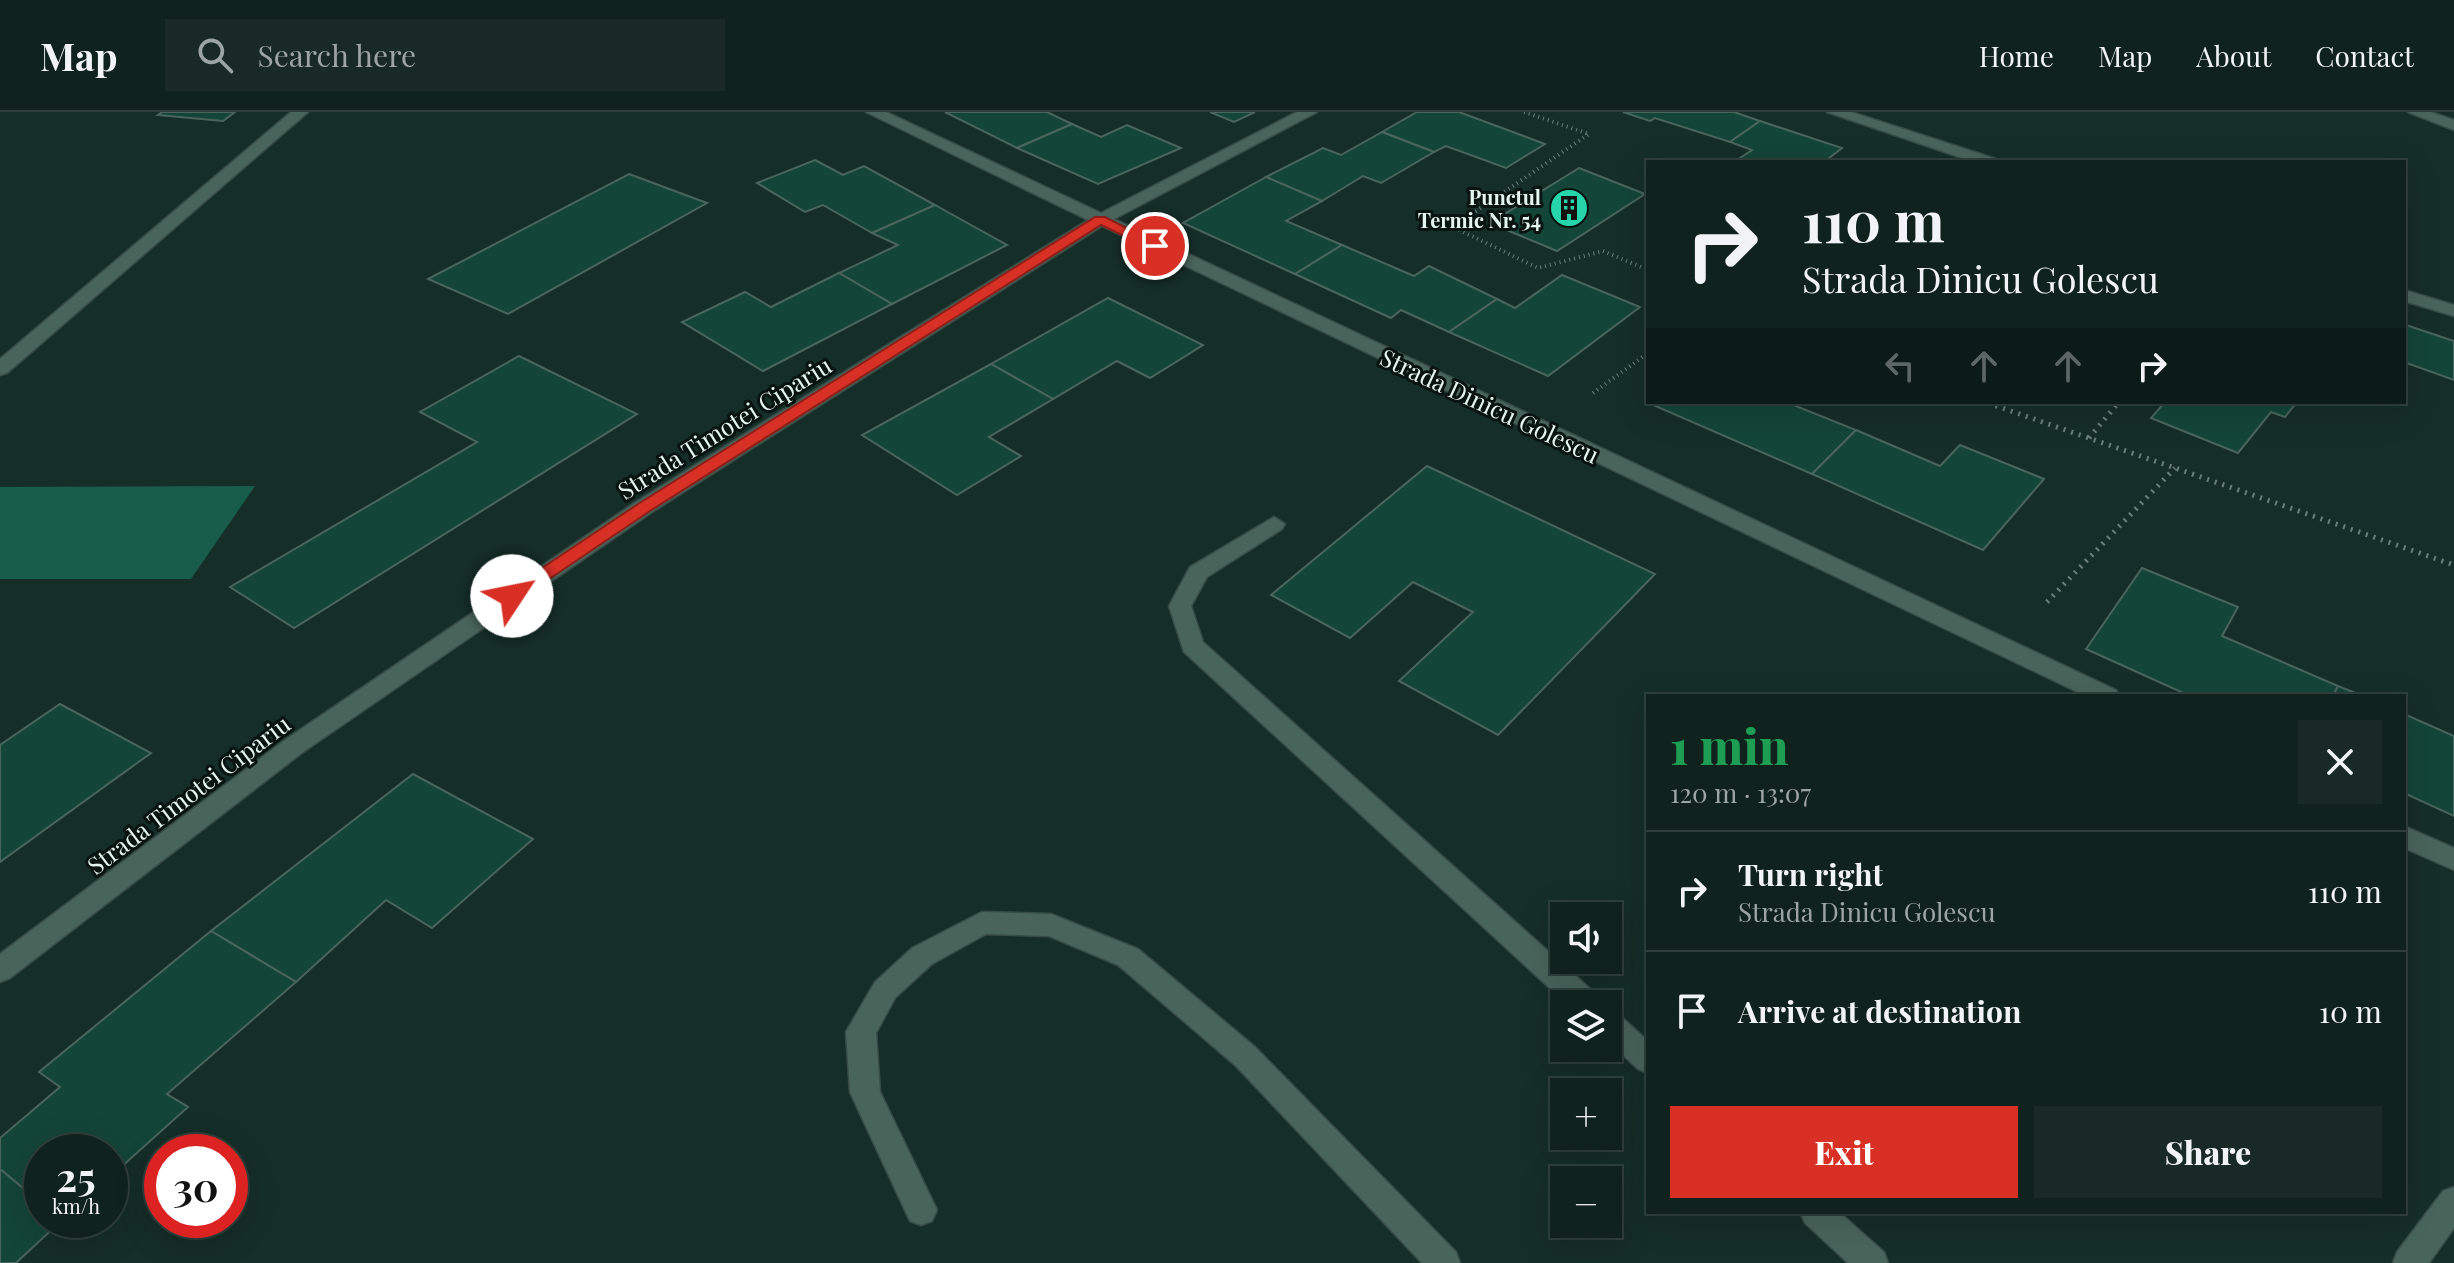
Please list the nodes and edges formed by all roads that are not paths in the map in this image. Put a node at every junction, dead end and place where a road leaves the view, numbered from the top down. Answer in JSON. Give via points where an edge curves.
{"nodes":[{"id":1,"x":300,"y":112,"type":"edge"},
{"id":2,"x":874,"y":112,"type":"edge"},
{"id":3,"x":1309,"y":112,"type":"edge"},
{"id":4,"x":1835,"y":112,"type":"edge"},
{"id":5,"x":2416,"y":112,"type":"edge"},
{"id":6,"x":2454,"y":125,"type":"edge"},
{"id":7,"x":1984,"y":160,"type":"edge"},
{"id":8,"x":1100,"y":220,"type":"junction"},
{"id":9,"x":2406,"y":296,"type":"edge"},
{"id":10,"x":2454,"y":311,"type":"edge"},
{"id":11,"x":0,"y":369,"type":"edge"},
{"id":12,"x":1274,"y":524,"type":"dead end"},
{"id":13,"x":2103,"y":694,"type":"edge"},
{"id":14,"x":2406,"y":837,"type":"edge"},
{"id":15,"x":2454,"y":860,"type":"edge"},
{"id":16,"x":0,"y":970,"type":"edge"},
{"id":17,"x":1572,"y":990,"type":"edge"},
{"id":18,"x":1622,"y":1036,"type":"edge"},
{"id":19,"x":1646,"y":1058,"type":"edge"},
{"id":20,"x":2454,"y":1202,"type":"edge"},
{"id":21,"x":921,"y":1210,"type":"dead end"},
{"id":22,"x":1818,"y":1214,"type":"edge"},
{"id":23,"x":1444,"y":1263,"type":"edge"},
{"id":24,"x":1872,"y":1263,"type":"edge"},
{"id":25,"x":2409,"y":1263,"type":"edge"}],
"edges":[{"from":1,"to":11,"type":"street"},
{"from":2,"to":8,"type":"street","name":"Strada Dinicu Golescu"},
{"from":3,"to":8,"type":"street","name":"Strada Timotei Cipariu"},
{"from":4,"to":7,"type":"street"},
{"from":5,"to":6,"type":"street"},
{"from":8,"to":13,"type":"street","name":"Strada Dinicu Golescu"},
{"from":8,"to":16,"type":"street","name":"Strada Timotei Cipariu","via":[[644,507],[432,649],[294,746]]},
{"from":9,"to":10,"type":"street"},
{"from":12,"to":17,"type":"street","via":[[1198,572],[1180,606],[1192,646]]},
{"from":14,"to":15,"type":"street"},
{"from":18,"to":19,"type":"street"},
{"from":20,"to":25,"type":"street"},
{"from":21,"to":23,"type":"street","via":[[865,1092],[861,1032],[885,990],[922,956],[982,923],[1051,925],[1128,957],[1245,1056]]},
{"from":22,"to":24,"type":"street"}]}
